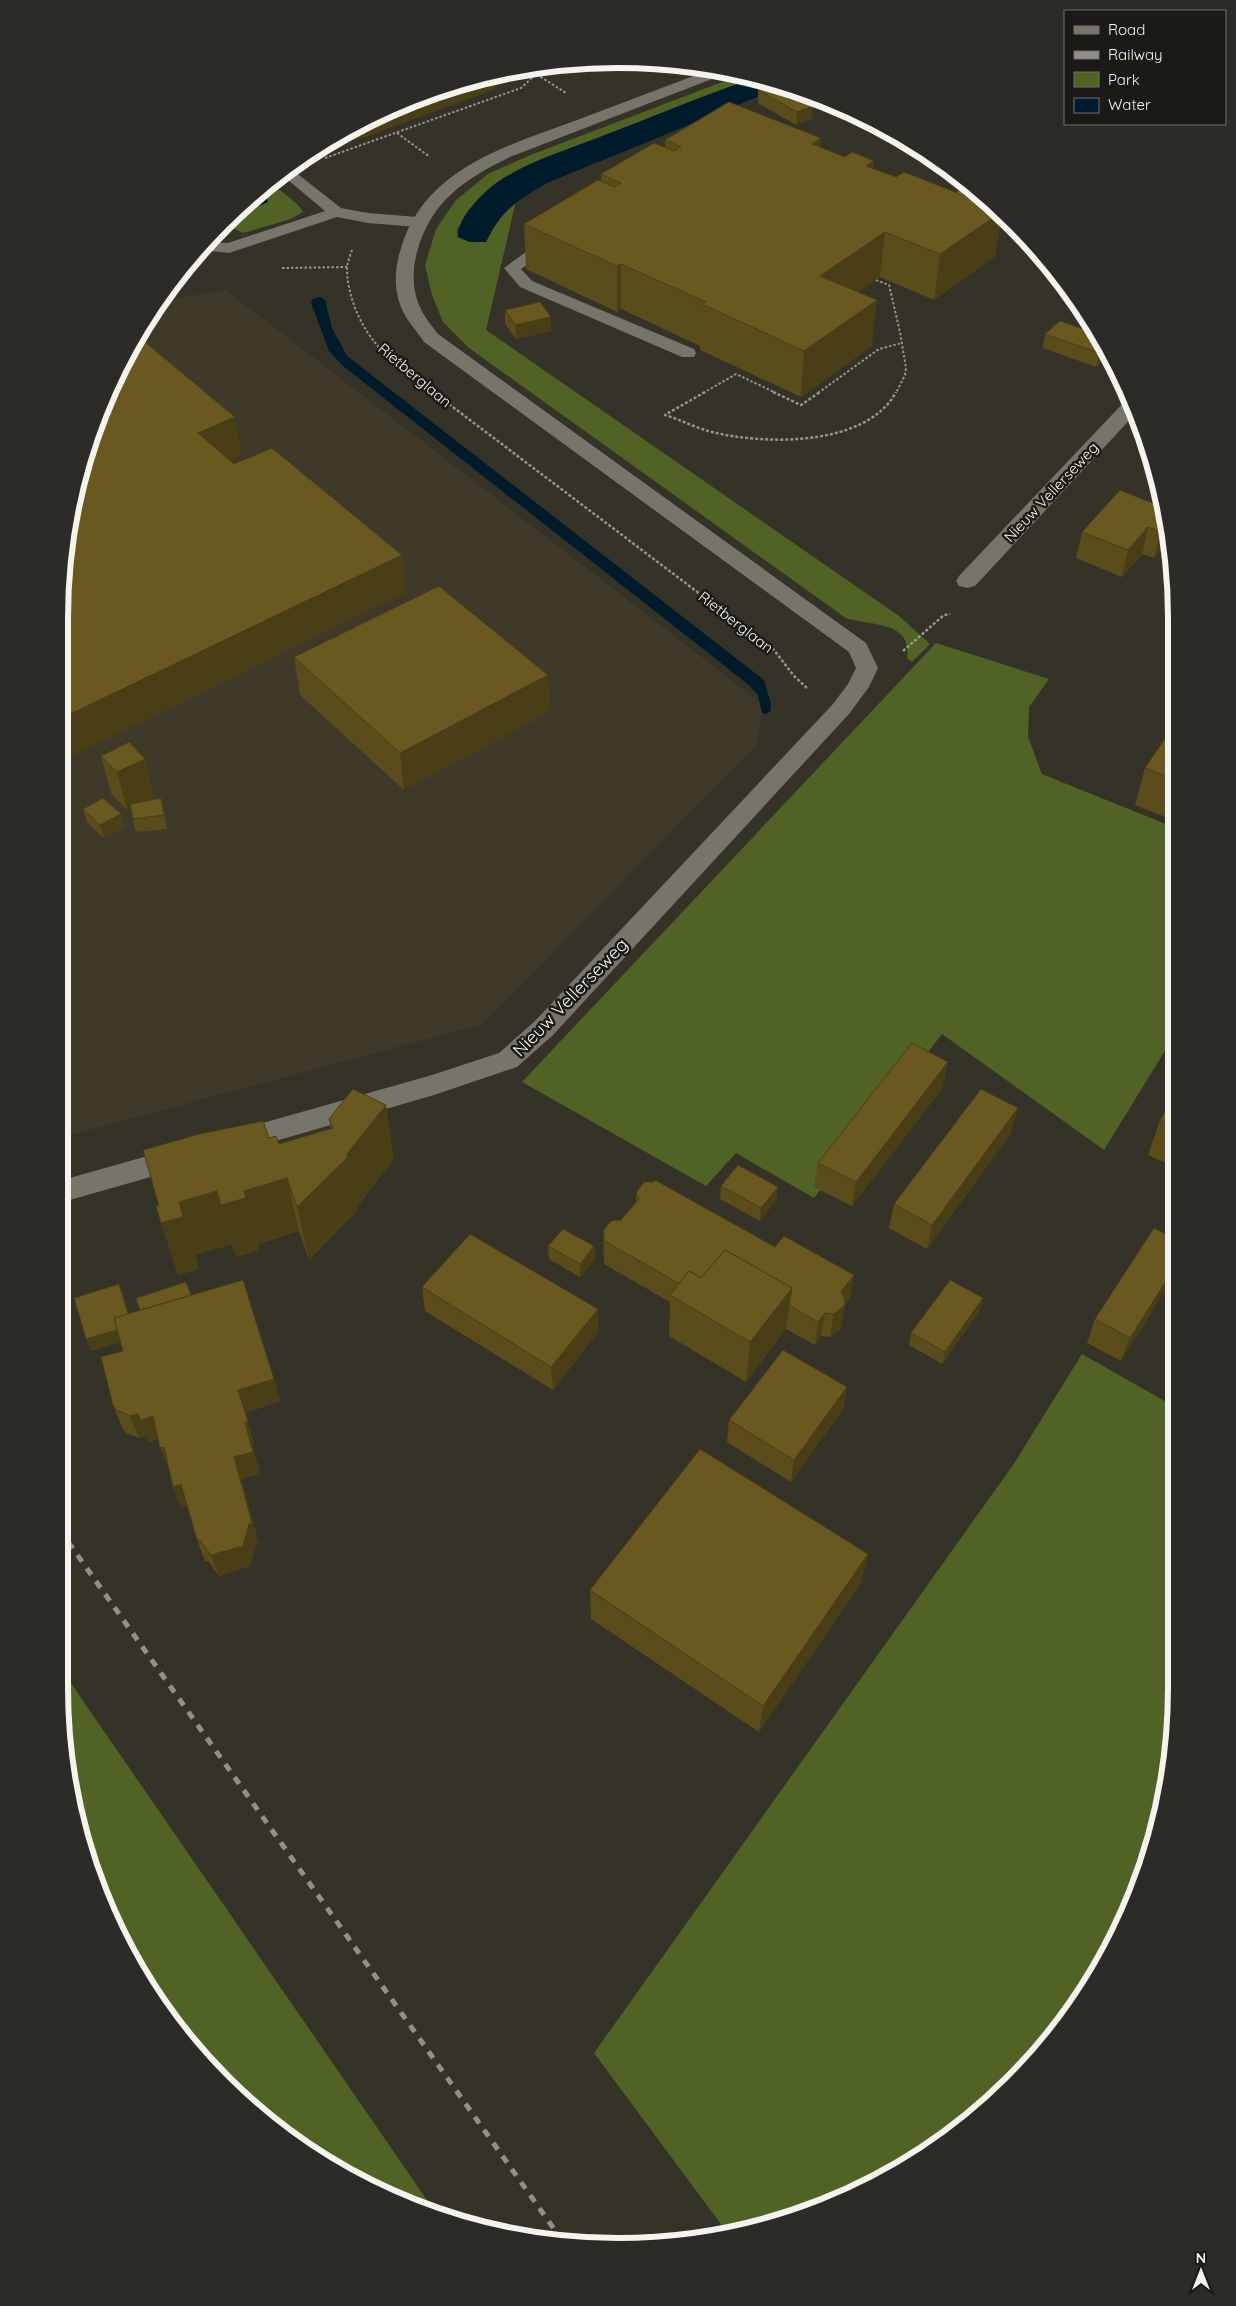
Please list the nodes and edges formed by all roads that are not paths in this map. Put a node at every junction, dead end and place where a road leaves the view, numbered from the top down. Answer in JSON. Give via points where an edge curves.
{"nodes":[{"id":1,"x":711,"y":76,"type":"edge"},
{"id":2,"x":291,"y":175,"type":"edge"},
{"id":3,"x":969,"y":194,"type":"edge"},
{"id":4,"x":924,"y":195,"type":"edge"},
{"id":5,"x":941,"y":200,"type":"junction"},
{"id":6,"x":973,"y":210,"type":"edge"},
{"id":7,"x":336,"y":212,"type":"junction"},
{"id":8,"x":417,"y":222,"type":"junction"},
{"id":9,"x":548,"y":242,"type":"edge"},
{"id":10,"x":212,"y":247,"type":"edge"},
{"id":11,"x":688,"y":353,"type":"dead end"},
{"id":12,"x":1128,"y":409,"type":"edge"},
{"id":13,"x":967,"y":580,"type":"dead end"},
{"id":14,"x":68,"y":1189,"type":"edge"}],
"edges":[{"from":1,"to":8,"type":"street","via":[[504,153],[471,169],[440,193]]},
{"from":2,"to":7,"type":"lane"},
{"from":3,"to":5,"type":"lane"},
{"from":4,"to":5,"type":"lane"},
{"from":5,"to":6,"type":"lane"},
{"from":7,"to":8,"type":"lane"},
{"from":7,"to":10,"type":"lane","via":[[229,248]]},
{"from":8,"to":14,"type":"street","name":"Nieuw Vellerseweg","via":[[403,266],[409,304],[432,338],[862,658],[858,687],[544,1028],[508,1060],[434,1086]]},
{"from":9,"to":11,"type":"lane","via":[[512,268],[526,284]]},
{"from":12,"to":13,"type":"street","name":"Nieuw Vellerseweg"}]}
